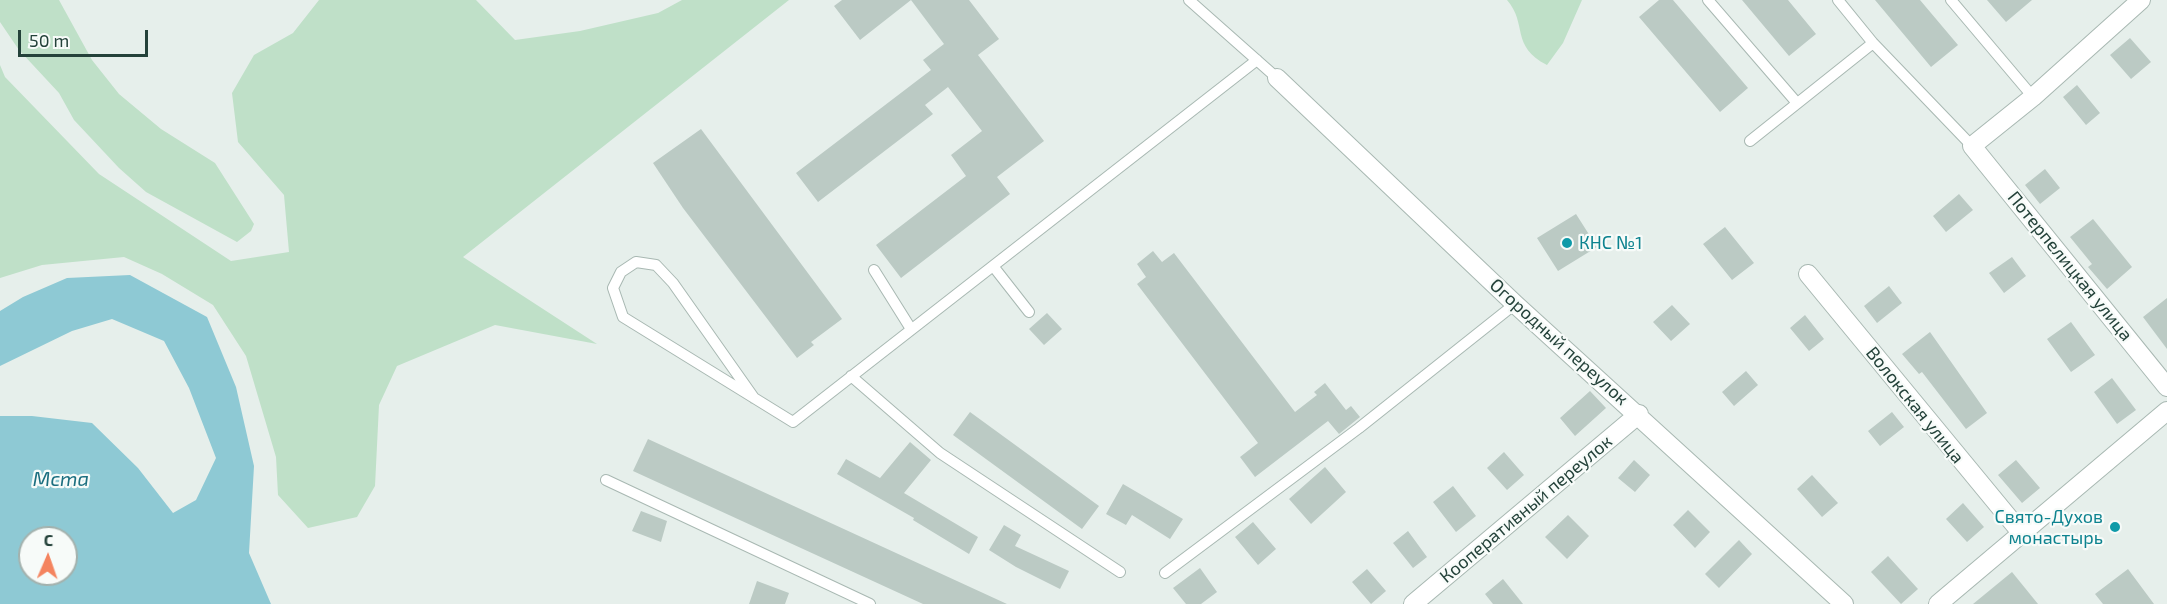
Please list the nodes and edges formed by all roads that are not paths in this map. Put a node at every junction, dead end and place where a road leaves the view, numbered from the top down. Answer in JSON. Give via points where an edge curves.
{"nodes":[{"id":1,"x":1189,"y":0,"type":"edge"},
{"id":2,"x":1708,"y":0,"type":"edge"},
{"id":3,"x":1838,"y":0,"type":"edge"},
{"id":4,"x":1951,"y":0,"type":"edge"},
{"id":5,"x":2141,"y":0,"type":"edge"},
{"id":6,"x":1873,"y":43,"type":"junction"},
{"id":7,"x":1257,"y":60,"type":"junction"},
{"id":8,"x":1277,"y":78,"type":"joint"},
{"id":9,"x":2032,"y":98,"type":"junction"},
{"id":10,"x":1797,"y":103,"type":"junction"},
{"id":11,"x":1750,"y":141,"type":"dead end"},
{"id":12,"x":1972,"y":146,"type":"junction"},
{"id":13,"x":993,"y":266,"type":"junction"},
{"id":14,"x":874,"y":270,"type":"dead end"},
{"id":15,"x":1808,"y":274,"type":"dead end"},
{"id":16,"x":1515,"y":304,"type":"junction"},
{"id":17,"x":1029,"y":312,"type":"dead end"},
{"id":18,"x":911,"y":329,"type":"junction"},
{"id":19,"x":851,"y":376,"type":"junction"},
{"id":20,"x":2167,"y":387,"type":"edge"},
{"id":21,"x":754,"y":398,"type":"junction"},
{"id":22,"x":2167,"y":411,"type":"edge"},
{"id":23,"x":1639,"y":414,"type":"junction"},
{"id":24,"x":606,"y":480,"type":"dead end"},
{"id":25,"x":2023,"y":535,"type":"junction"},
{"id":26,"x":1120,"y":572,"type":"dead end"},
{"id":27,"x":1166,"y":573,"type":"dead end"},
{"id":28,"x":870,"y":604,"type":"edge"},
{"id":29,"x":1413,"y":604,"type":"edge"},
{"id":30,"x":1844,"y":604,"type":"edge"},
{"id":31,"x":1938,"y":604,"type":"edge"}],
"edges":[{"from":1,"to":7,"type":"lane"},
{"from":2,"to":10,"type":"lane"},
{"from":3,"to":6,"type":"lane"},
{"from":4,"to":9,"type":"lane"},
{"from":5,"to":9,"type":"street"},
{"from":6,"to":10,"type":"lane"},
{"from":6,"to":12,"type":"lane"},
{"from":7,"to":8,"type":"lane"},
{"from":7,"to":13,"type":"lane"},
{"from":8,"to":16,"type":"street","name":"Огородный переулок"},
{"from":9,"to":12,"type":"street"},
{"from":10,"to":11,"type":"lane"},
{"from":12,"to":20,"type":"street","name":"Потерпелицкая улица"},
{"from":13,"to":17,"type":"lane"},
{"from":13,"to":18,"type":"lane"},
{"from":14,"to":18,"type":"lane"},
{"from":15,"to":25,"type":"street","name":"Волокская улица"},
{"from":16,"to":23,"type":"street","name":"Огородный переулок"},
{"from":16,"to":27,"type":"lane"},
{"from":18,"to":19,"type":"lane"},
{"from":19,"to":21,"type":"lane","via":[[793,422]]},
{"from":19,"to":26,"type":"lane","via":[[940,453]]},
{"from":21,"to":21,"type":"lane","via":[[623,317],[613,288],[621,272],[636,262],[656,265]]},
{"from":22,"to":25,"type":"street"},
{"from":23,"to":29,"type":"street","name":"Кооперативный переулок"},
{"from":23,"to":30,"type":"street","name":"Огородный переулок"},
{"from":24,"to":28,"type":"lane"},
{"from":25,"to":31,"type":"street"}]}
